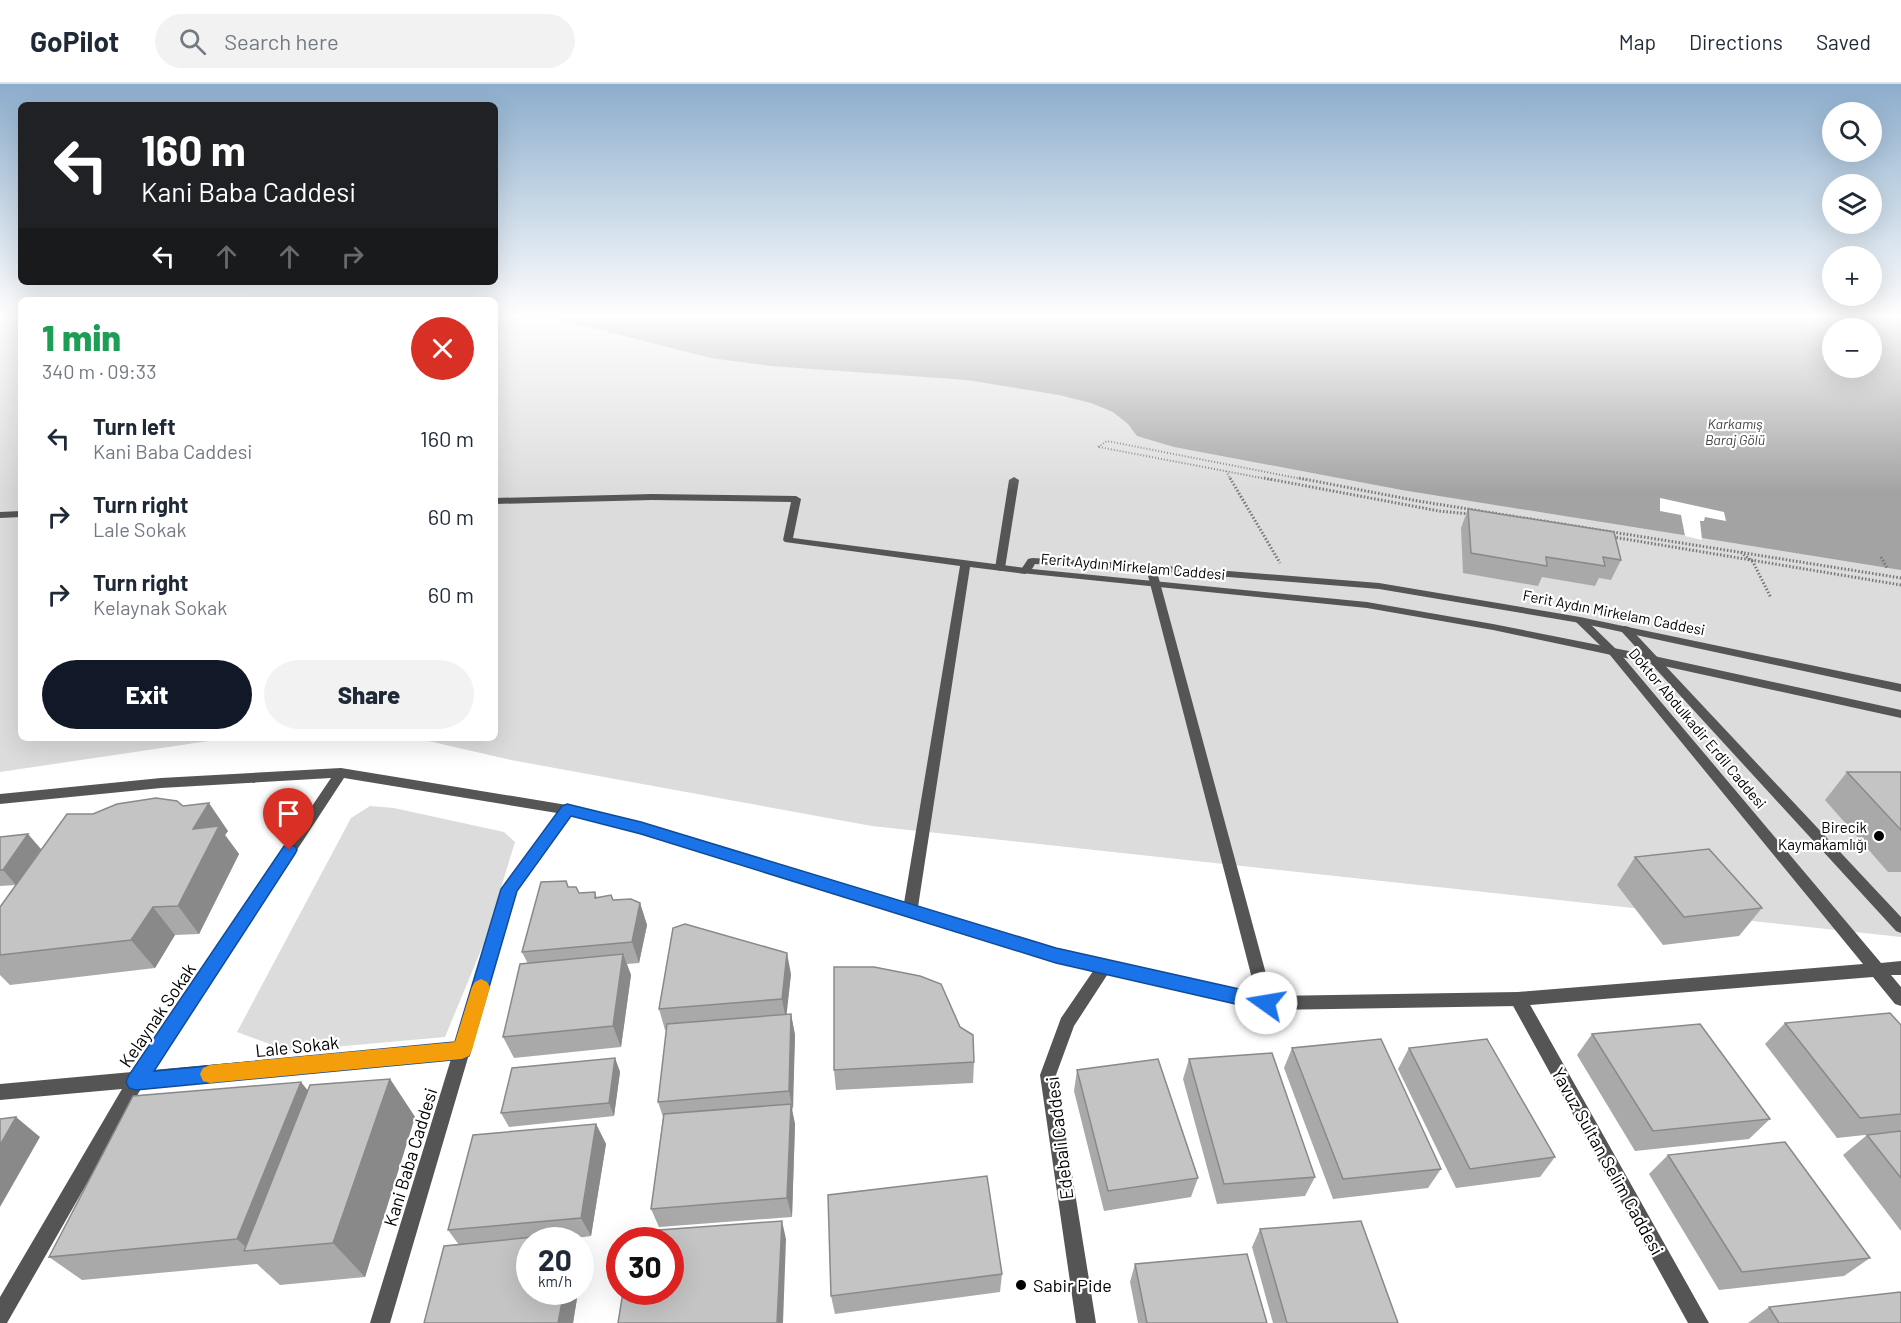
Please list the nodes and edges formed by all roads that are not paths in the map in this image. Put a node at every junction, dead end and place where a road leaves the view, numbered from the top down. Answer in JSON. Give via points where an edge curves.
{"nodes":[{"id":1,"x":1014,"y":480,"type":"dead end"},
{"id":2,"x":498,"y":501,"type":"edge"},
{"id":3,"x":18,"y":514,"type":"edge"},
{"id":4,"x":0,"y":515,"type":"edge"},
{"id":5,"x":966,"y":563,"type":"junction"},
{"id":6,"x":1000,"y":568,"type":"junction"},
{"id":7,"x":1151,"y":568,"type":"junction"},
{"id":8,"x":1025,"y":571,"type":"junction"},
{"id":9,"x":1154,"y":582,"type":"junction"},
{"id":10,"x":1580,"y":620,"type":"junction"},
{"id":11,"x":1625,"y":629,"type":"junction"},
{"id":12,"x":1614,"y":653,"type":"junction"},
{"id":13,"x":1654,"y":660,"type":"junction"},
{"id":14,"x":1901,"y":688,"type":"edge"},
{"id":15,"x":1901,"y":714,"type":"edge"},
{"id":16,"x":341,"y":773,"type":"junction"},
{"id":17,"x":0,"y":799,"type":"edge"},
{"id":18,"x":567,"y":810,"type":"junction"},
{"id":19,"x":910,"y":910,"type":"junction"},
{"id":20,"x":1901,"y":927,"type":"edge"},
{"id":21,"x":1105,"y":966,"type":"junction"},
{"id":22,"x":1875,"y":968,"type":"junction"},
{"id":23,"x":1901,"y":968,"type":"edge"},
{"id":24,"x":1518,"y":999,"type":"junction"},
{"id":25,"x":1901,"y":999,"type":"edge"},
{"id":26,"x":1266,"y":1003,"type":"junction"},
{"id":27,"x":462,"y":1050,"type":"junction"},
{"id":28,"x":136,"y":1082,"type":"junction"},
{"id":29,"x":0,"y":1092,"type":"edge"},
{"id":30,"x":1,"y":1311,"type":"edge"},
{"id":31,"x":380,"y":1323,"type":"edge"},
{"id":32,"x":1086,"y":1323,"type":"edge"},
{"id":33,"x":1699,"y":1323,"type":"edge"}],
"edges":[{"from":1,"to":6,"type":"street"},
{"from":2,"to":5,"type":"street","via":[[796,499],[788,540]]},
{"from":3,"to":4,"type":"street"},
{"from":5,"to":6,"type":"street"},
{"from":5,"to":19,"type":"street"},
{"from":6,"to":8,"type":"street"},
{"from":7,"to":8,"type":"street","name":"Ferit Aydın Mirkelam Caddesi","via":[[1032,561]]},
{"from":7,"to":9,"type":"street"},
{"from":7,"to":10,"type":"street","name":"Ferit Aydın Mirkelam Caddesi","via":[[1379,586]]},
{"from":8,"to":9,"type":"street","name":"Ferit Aydın Mirkelam Caddesi"},
{"from":9,"to":12,"type":"street","name":"Ferit Aydın Mirkelam Caddesi","via":[[1367,605]]},
{"from":9,"to":26,"type":"street"},
{"from":10,"to":11,"type":"street","name":"Ferit Aydın Mirkelam Caddesi"},
{"from":10,"to":12,"type":"street","name":"Doktor Abdulkadir Erdil Caddesi"},
{"from":11,"to":13,"type":"street","name":"Doktor Abdulkadir Erdil Caddesi"},
{"from":11,"to":14,"type":"street","name":"Ferit Aydın Mirkelam Caddesi"},
{"from":12,"to":13,"type":"street","name":"Ferit Aydın Mirkelam Caddesi"},
{"from":12,"to":22,"type":"street","name":"Doktor Abdulkadir Erdil Caddesi"},
{"from":13,"to":15,"type":"street","name":"Ferit Aydın Mirkelam Caddesi"},
{"from":13,"to":20,"type":"street","name":"Doktor Abdulkadir Erdil Caddesi"},
{"from":16,"to":17,"type":"street","via":[[161,783]]},
{"from":16,"to":18,"type":"street"},
{"from":16,"to":28,"type":"street","name":"Kelaynak Sokak"},
{"from":18,"to":19,"type":"street","via":[[641,828]]},
{"from":18,"to":27,"type":"street","name":"Kani Baba Caddesi","via":[[510,889]]},
{"from":19,"to":21,"type":"street"},
{"from":21,"to":26,"type":"street"},
{"from":21,"to":32,"type":"street","name":"Edebali Caddesi","via":[[1066,1023],[1048,1075]]},
{"from":22,"to":23,"type":"street"},
{"from":22,"to":24,"type":"street"},
{"from":22,"to":25,"type":"street","name":"Doktor Abdulkadir Erdil Caddesi"},
{"from":24,"to":26,"type":"street"},
{"from":24,"to":33,"type":"street","name":"Yavuz Sultan Selim Caddesi"},
{"from":27,"to":28,"type":"street","name":"Lale Sokak"},
{"from":27,"to":31,"type":"street","name":"Kani Baba Caddesi"},
{"from":28,"to":29,"type":"street","name":"Lale Sokak"},
{"from":28,"to":30,"type":"street","name":"Kelaynak Sokak"}]}
